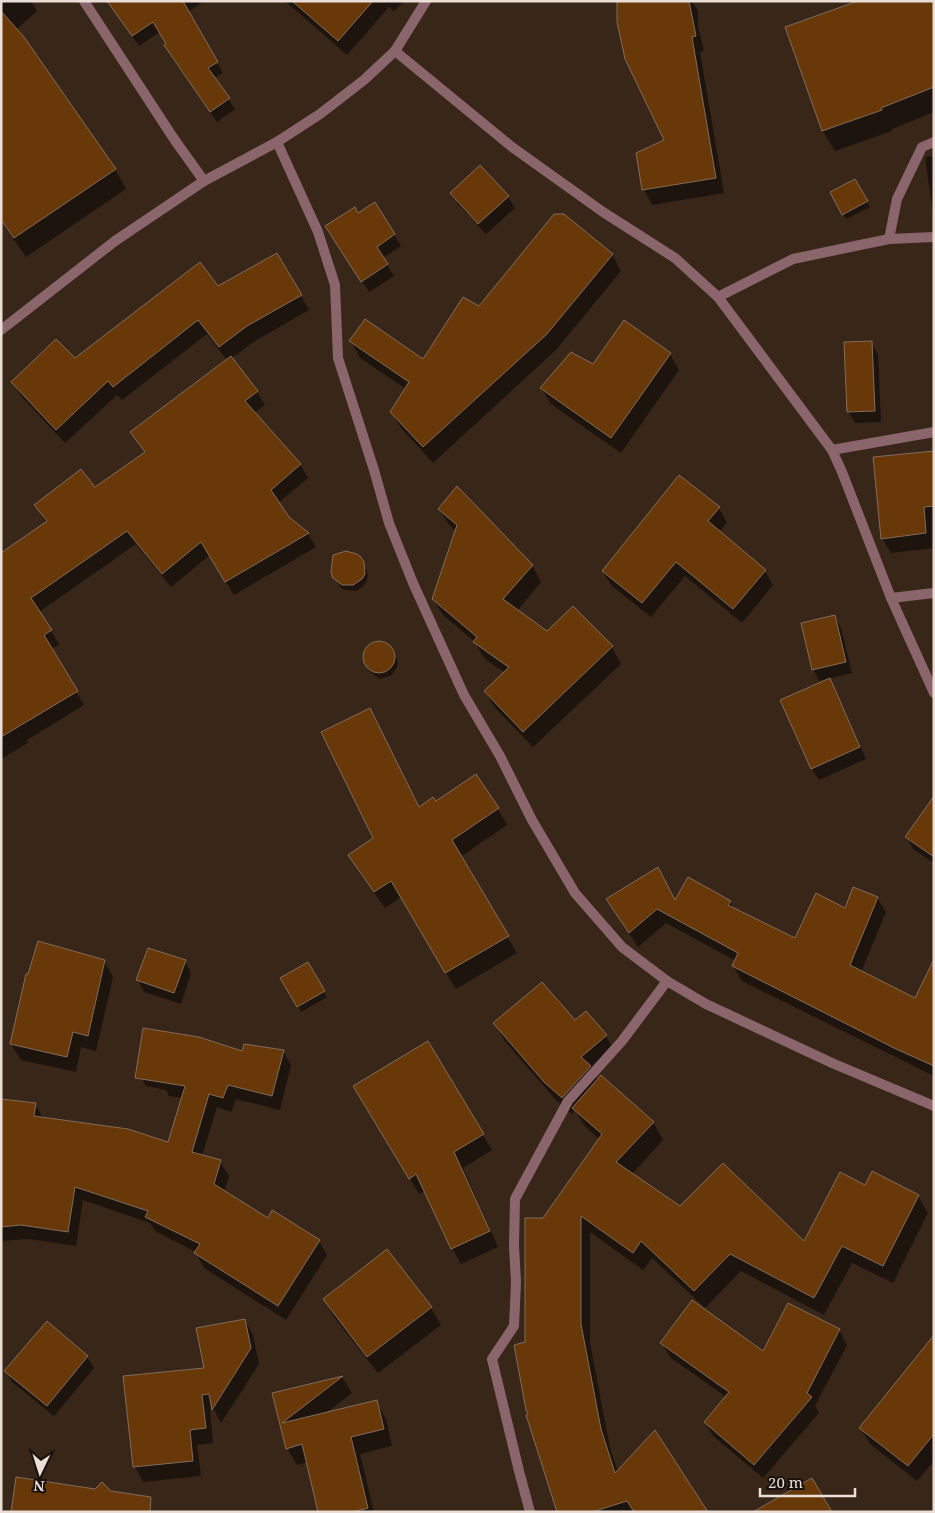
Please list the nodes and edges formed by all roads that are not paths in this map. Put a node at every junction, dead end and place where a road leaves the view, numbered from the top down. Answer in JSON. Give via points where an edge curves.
{"nodes":[{"id":1,"x":84,"y":1,"type":"edge"},
{"id":2,"x":426,"y":1,"type":"edge"},
{"id":3,"x":395,"y":51,"type":"junction"},
{"id":4,"x":276,"y":142,"type":"junction"},
{"id":5,"x":934,"y":142,"type":"edge"},
{"id":6,"x":204,"y":181,"type":"junction"},
{"id":7,"x":934,"y":237,"type":"edge"},
{"id":8,"x":889,"y":239,"type":"junction"},
{"id":9,"x":718,"y":296,"type":"junction"},
{"id":10,"x":1,"y":330,"type":"edge"},
{"id":11,"x":934,"y":432,"type":"edge"},
{"id":12,"x":832,"y":450,"type":"junction"},
{"id":13,"x":934,"y":592,"type":"edge"},
{"id":14,"x":891,"y":598,"type":"junction"},
{"id":15,"x":934,"y":693,"type":"edge"},
{"id":16,"x":666,"y":981,"type":"junction"},
{"id":17,"x":934,"y":1106,"type":"edge"},
{"id":18,"x":530,"y":1512,"type":"edge"}],
"edges":[{"from":1,"to":6,"type":"street"},
{"from":2,"to":3,"type":"street"},
{"from":3,"to":4,"type":"street","via":[[320,114]]},
{"from":3,"to":9,"type":"street","via":[[512,147],[603,212],[675,258]]},
{"from":4,"to":6,"type":"street"},
{"from":4,"to":16,"type":"street","via":[[318,232],[336,286],[338,358],[390,523],[413,583],[460,686],[575,893],[622,947]]},
{"from":5,"to":8,"type":"street","via":[[922,147],[897,199]]},
{"from":6,"to":10,"type":"street","via":[[115,241]]},
{"from":7,"to":8,"type":"street"},
{"from":8,"to":9,"type":"street","via":[[793,260]]},
{"from":9,"to":12,"type":"street"},
{"from":11,"to":12,"type":"street"},
{"from":12,"to":14,"type":"street"},
{"from":13,"to":14,"type":"street"},
{"from":14,"to":15,"type":"street"},
{"from":16,"to":17,"type":"street","via":[[715,1008],[832,1063]]},
{"from":16,"to":18,"type":"street","via":[[622,1041],[568,1101],[515,1199],[514,1326],[492,1359]]}]}
